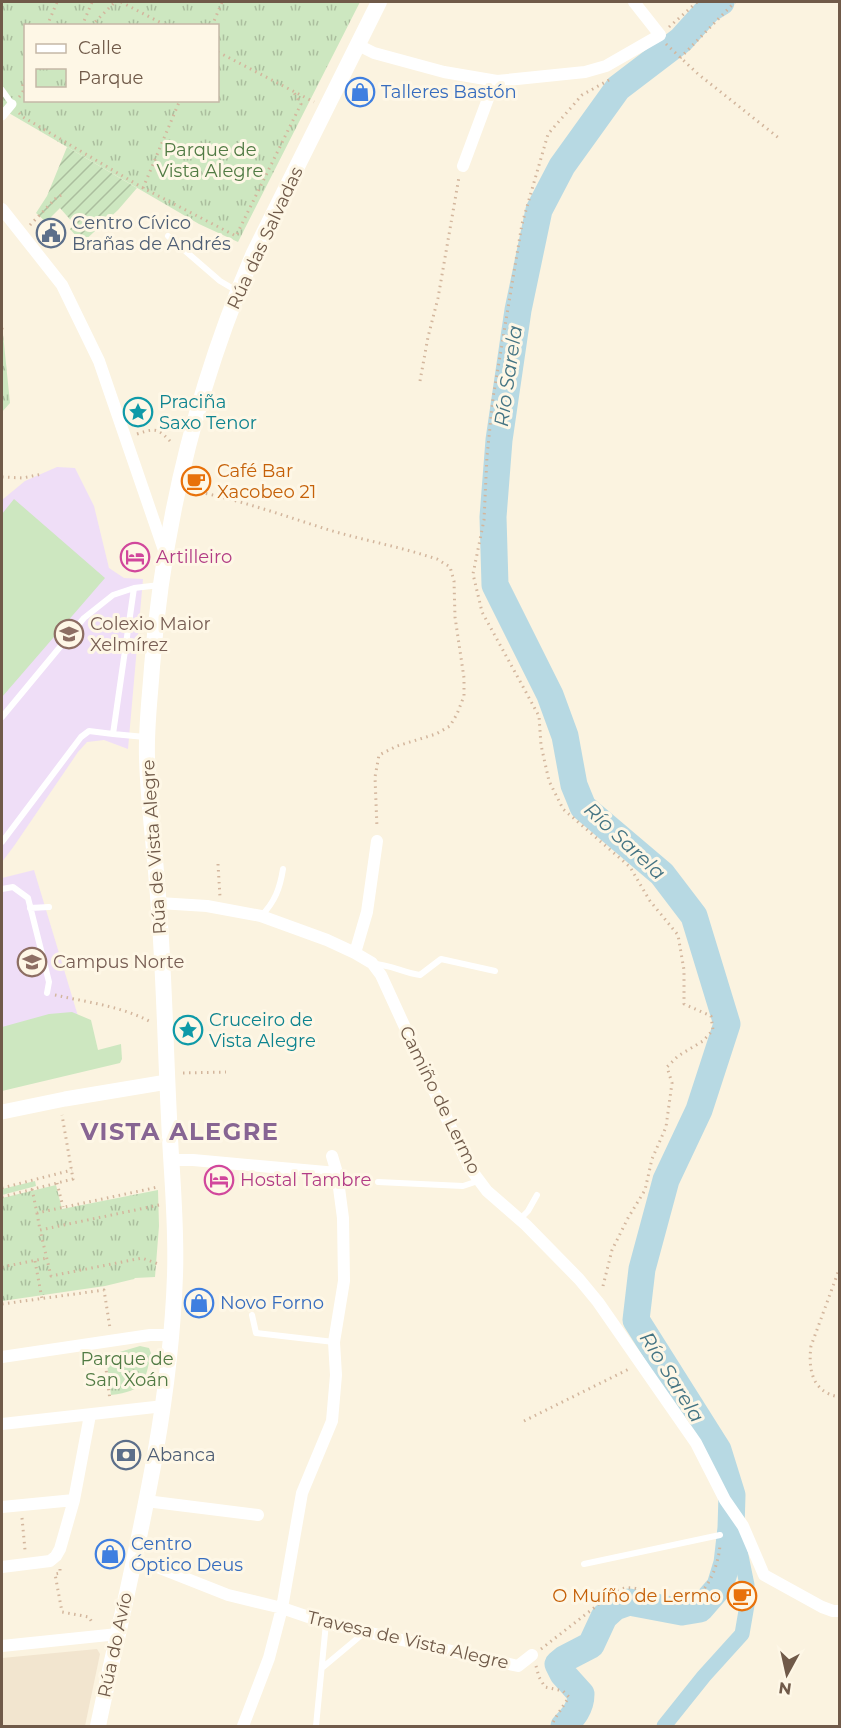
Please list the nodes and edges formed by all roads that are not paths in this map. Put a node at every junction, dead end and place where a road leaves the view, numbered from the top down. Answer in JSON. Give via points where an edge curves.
{"nodes":[{"id":1,"x":379,"y":2,"type":"edge"},
{"id":2,"x":634,"y":2,"type":"edge"},
{"id":3,"x":358,"y":45,"type":"junction"},
{"id":4,"x":497,"y":81,"type":"junction"},
{"id":5,"x":2,"y":90,"type":"edge"},
{"id":6,"x":12,"y":104,"type":"joint"},
{"id":7,"x":2,"y":116,"type":"edge"},
{"id":8,"x":463,"y":166,"type":"road end"},
{"id":9,"x":2,"y":209,"type":"edge"},
{"id":10,"x":168,"y":236,"type":"dead end"},
{"id":11,"x":238,"y":291,"type":"junction"},
{"id":12,"x":178,"y":486,"type":"joint"},
{"id":13,"x":165,"y":552,"type":"junction"},
{"id":14,"x":160,"y":585,"type":"junction"},
{"id":15,"x":134,"y":588,"type":"junction"},
{"id":16,"x":2,"y":717,"type":"edge"},
{"id":17,"x":113,"y":734,"type":"junction"},
{"id":18,"x":147,"y":738,"type":"junction"},
{"id":19,"x":377,"y":841,"type":"road end"},
{"id":20,"x":2,"y":842,"type":"edge"},
{"id":21,"x":283,"y":869,"type":"dead end"},
{"id":22,"x":2,"y":889,"type":"edge"},
{"id":23,"x":159,"y":903,"type":"junction"},
{"id":24,"x":50,"y":907,"type":"dead end"},
{"id":25,"x":30,"y":908,"type":"junction"},
{"id":26,"x":261,"y":916,"type":"junction"},
{"id":27,"x":356,"y":953,"type":"junction"},
{"id":28,"x":372,"y":963,"type":"junction"},
{"id":29,"x":495,"y":971,"type":"dead end"},
{"id":30,"x":47,"y":993,"type":"road end"},
{"id":31,"x":167,"y":1082,"type":"junction"},
{"id":32,"x":2,"y":1112,"type":"edge"},
{"id":33,"x":332,"y":1156,"type":"dead end"},
{"id":34,"x":171,"y":1160,"type":"junction"},
{"id":35,"x":337,"y":1173,"type":"junction"},
{"id":36,"x":478,"y":1181,"type":"junction"},
{"id":37,"x":378,"y":1182,"type":"dead end"},
{"id":38,"x":537,"y":1195,"type":"dead end"},
{"id":39,"x":520,"y":1219,"type":"junction"},
{"id":40,"x":252,"y":1315,"type":"dead end"},
{"id":41,"x":171,"y":1335,"type":"junction"},
{"id":42,"x":334,"y":1342,"type":"junction"},
{"id":43,"x":2,"y":1357,"type":"edge"},
{"id":44,"x":164,"y":1406,"type":"junction"},
{"id":45,"x":90,"y":1415,"type":"junction"},
{"id":46,"x":2,"y":1425,"type":"edge"},
{"id":47,"x":74,"y":1500,"type":"junction"},
{"id":48,"x":146,"y":1501,"type":"junction"},
{"id":49,"x":2,"y":1507,"type":"edge"},
{"id":50,"x":258,"y":1515,"type":"dead end"},
{"id":51,"x":720,"y":1535,"type":"road end"},
{"id":52,"x":132,"y":1563,"type":"junction"},
{"id":53,"x":584,"y":1564,"type":"dead end"},
{"id":54,"x":2,"y":1567,"type":"edge"},
{"id":55,"x":282,"y":1608,"type":"junction"},
{"id":56,"x":840,"y":1611,"type":"edge"},
{"id":57,"x":326,"y":1623,"type":"junction"},
{"id":58,"x":365,"y":1632,"type":"junction"},
{"id":59,"x":118,"y":1634,"type":"junction"},
{"id":60,"x":2,"y":1646,"type":"edge"},
{"id":61,"x":532,"y":1655,"type":"road end"},
{"id":62,"x":321,"y":1668,"type":"junction"},
{"id":63,"x":98,"y":1726,"type":"edge"},
{"id":64,"x":243,"y":1726,"type":"edge"},
{"id":65,"x":316,"y":1726,"type":"edge"}],
"edges":[{"from":1,"to":3,"type":"main road","name":"Rúa das Salvadas"},
{"from":2,"to":4,"type":"street","via":[[660,35],[606,66],[585,72]]},
{"from":3,"to":4,"type":"street","via":[[444,72]]},
{"from":3,"to":11,"type":"main road","name":"Rúa das Salvadas"},
{"from":4,"to":8,"type":"street"},
{"from":5,"to":6,"type":"lane"},
{"from":6,"to":7,"type":"street"},
{"from":9,"to":13,"type":"street","name":"Rúa de Vista Alegre","via":[[62,285],[94,352]]},
{"from":10,"to":11,"type":"lane","via":[[220,281]]},
{"from":11,"to":12,"type":"main road","name":"Rúa das Salvadas","via":[[209,372]]},
{"from":12,"to":13,"type":"main road","name":"Rúa de Vista Alegre"},
{"from":13,"to":14,"type":"main road","name":"Rúa de Vista Alegre"},
{"from":14,"to":15,"type":"lane"},
{"from":14,"to":18,"type":"main road","name":"Rúa de Vista Alegre"},
{"from":15,"to":16,"type":"lane","via":[[113,595],[84,618]]},
{"from":15,"to":17,"type":"lane"},
{"from":17,"to":18,"type":"lane"},
{"from":17,"to":20,"type":"lane","via":[[89,731],[81,736]]},
{"from":18,"to":23,"type":"main road","name":"Rúa de Vista Alegre"},
{"from":19,"to":27,"type":"street","via":[[366,919]]},
{"from":21,"to":26,"type":"lane","via":[[278,893]]},
{"from":22,"to":25,"type":"lane","via":[[13,887],[27,898]]},
{"from":23,"to":26,"type":"street","name":"Camiño de Lermo","via":[[207,906]]},
{"from":23,"to":31,"type":"main road","name":"Rúa de Vista Alegre"},
{"from":24,"to":25,"type":"lane"},
{"from":25,"to":30,"type":"lane","via":[[49,982]]},
{"from":26,"to":27,"type":"street","name":"Camiño de Lermo"},
{"from":27,"to":28,"type":"street","name":"Camiño de Lermo"},
{"from":28,"to":29,"type":"lane","via":[[420,975],[441,959]]},
{"from":28,"to":36,"type":"street","name":"Camiño de Lermo"},
{"from":31,"to":32,"type":"street"},
{"from":31,"to":34,"type":"main road","name":"Rúa de Vista Alegre"},
{"from":33,"to":35,"type":"street"},
{"from":34,"to":35,"type":"street"},
{"from":34,"to":41,"type":"main road","name":"Rúa de Vista Alegre","via":[[176,1225]]},
{"from":35,"to":42,"type":"street","via":[[344,1218],[344,1281]]},
{"from":36,"to":37,"type":"lane","via":[[463,1186]]},
{"from":36,"to":39,"type":"street","name":"Camiño de Lermo"},
{"from":38,"to":39,"type":"lane"},
{"from":39,"to":56,"type":"street","name":"Camiño de Lermo","via":[[598,1302],[696,1443],[743,1526],[764,1575],[822,1607]]},
{"from":40,"to":42,"type":"lane","via":[[256,1333]]},
{"from":41,"to":43,"type":"street"},
{"from":41,"to":44,"type":"main road","name":"Rúa de Vista Alegre"},
{"from":42,"to":55,"type":"street","via":[[332,1421],[302,1493]]},
{"from":44,"to":45,"type":"street"},
{"from":44,"to":48,"type":"main road","name":"Rúa de Vista Alegre"},
{"from":45,"to":46,"type":"street"},
{"from":45,"to":47,"type":"street"},
{"from":47,"to":49,"type":"street"},
{"from":47,"to":54,"type":"street","via":[[56,1556],[50,1561]]},
{"from":48,"to":50,"type":"street"},
{"from":48,"to":52,"type":"main road","name":"Rúa de Vista Alegre"},
{"from":51,"to":53,"type":"lane"},
{"from":52,"to":55,"type":"street","name":"Travesa de Vista Alegre","via":[[152,1565],[228,1595]]},
{"from":52,"to":59,"type":"main road","name":"Rúa do Avío"},
{"from":55,"to":57,"type":"street","name":"Travesa de Vista Alegre"},
{"from":55,"to":64,"type":"street","via":[[269,1658]]},
{"from":57,"to":58,"type":"street","name":"Travesa de Vista Alegre"},
{"from":57,"to":62,"type":"lane"},
{"from":58,"to":61,"type":"street","name":"Travesa de Vista Alegre","via":[[518,1666]]},
{"from":58,"to":62,"type":"lane"},
{"from":59,"to":60,"type":"street"},
{"from":59,"to":63,"type":"main road","name":"Rúa do Avío"},
{"from":62,"to":65,"type":"lane"}]}
